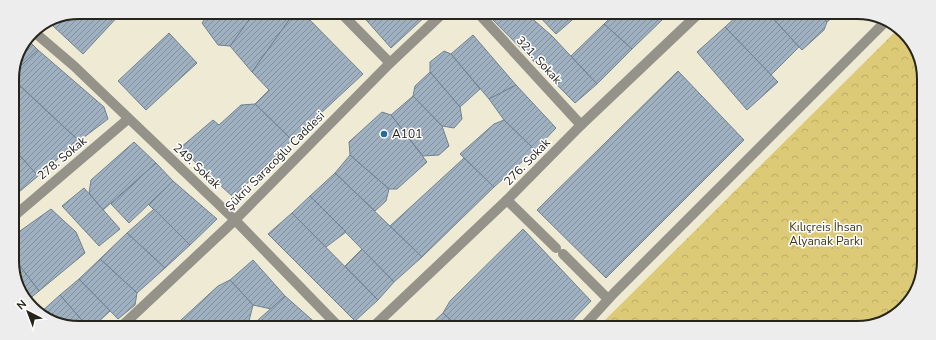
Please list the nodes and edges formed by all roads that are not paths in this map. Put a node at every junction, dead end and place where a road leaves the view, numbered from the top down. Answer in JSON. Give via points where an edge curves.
{"nodes":[{"id":1,"x":347,"y":19,"type":"edge"},
{"id":2,"x":437,"y":19,"type":"edge"},
{"id":3,"x":484,"y":19,"type":"edge"},
{"id":4,"x":694,"y":19,"type":"edge"},
{"id":5,"x":882,"y":25,"type":"edge"},
{"id":6,"x":38,"y":36,"type":"edge"},
{"id":7,"x":390,"y":63,"type":"junction"},
{"id":8,"x":128,"y":119,"type":"junction"},
{"id":9,"x":581,"y":125,"type":"junction"},
{"id":10,"x":507,"y":200,"type":"junction"},
{"id":11,"x":19,"y":212,"type":"edge"},
{"id":12,"x":235,"y":220,"type":"junction"},
{"id":13,"x":608,"y":299,"type":"junction"},
{"id":14,"x":127,"y":321,"type":"edge"},
{"id":15,"x":333,"y":321,"type":"edge"},
{"id":16,"x":379,"y":321,"type":"edge"},
{"id":17,"x":588,"y":321,"type":"edge"}],
"edges":[{"from":1,"to":7,"type":"street"},
{"from":2,"to":7,"type":"street","name":"Şükrü Saracoğlu Caddesi"},
{"from":3,"to":9,"type":"street","name":"321. Sokak"},
{"from":4,"to":9,"type":"street","name":"276. Sokak"},
{"from":5,"to":13,"type":"street"},
{"from":6,"to":8,"type":"street","name":"249. Sokak","via":[[74,66]]},
{"from":7,"to":12,"type":"street","name":"Şükrü Saracoğlu Caddesi"},
{"from":8,"to":11,"type":"street","name":"278. Sokak"},
{"from":8,"to":12,"type":"street","name":"249. Sokak"},
{"from":9,"to":10,"type":"street","name":"276. Sokak"},
{"from":10,"to":13,"type":"street"},
{"from":10,"to":16,"type":"street","name":"276. Sokak"},
{"from":12,"to":14,"type":"street","name":"Şükrü Saracoğlu Caddesi"},
{"from":12,"to":15,"type":"street","name":"249. Sokak"},
{"from":13,"to":17,"type":"street"}]}
